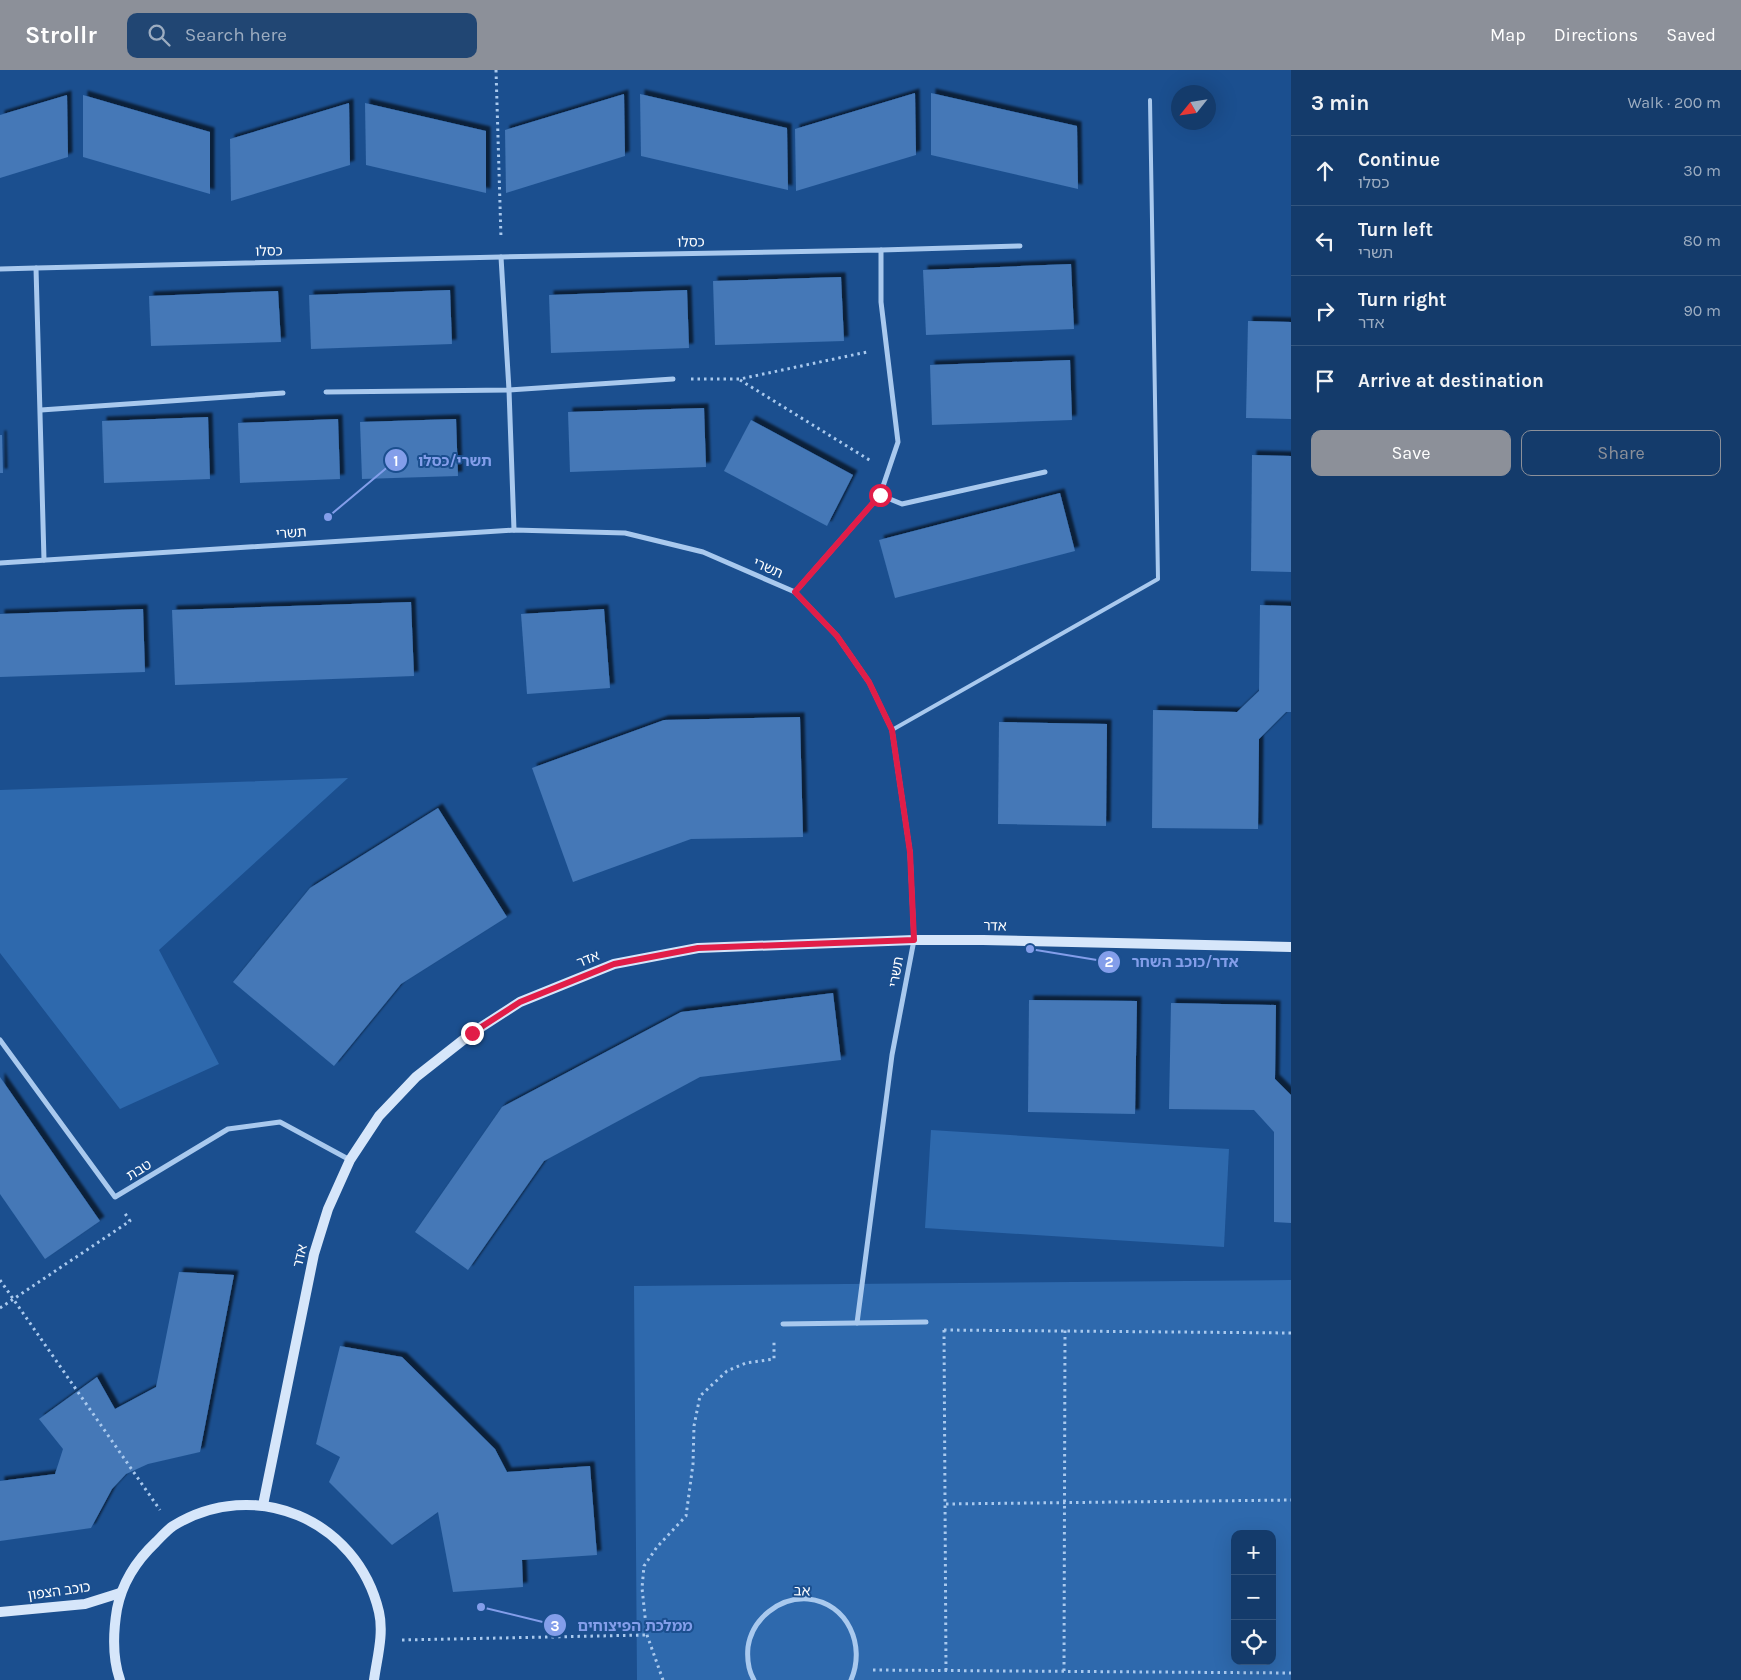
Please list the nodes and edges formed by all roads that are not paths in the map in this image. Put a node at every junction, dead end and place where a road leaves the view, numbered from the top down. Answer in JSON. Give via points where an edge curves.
{"nodes":[{"id":1,"x":1150,"y":100,"type":"dead end"},
{"id":2,"x":1020,"y":246,"type":"dead end"},
{"id":3,"x":881,"y":250,"type":"junction"},
{"id":4,"x":501,"y":257,"type":"junction"},
{"id":5,"x":36,"y":268,"type":"junction"},
{"id":6,"x":0,"y":269,"type":"edge"},
{"id":7,"x":673,"y":379,"type":"road end"},
{"id":8,"x":509,"y":390,"type":"junction"},
{"id":9,"x":326,"y":392,"type":"dead end"},
{"id":10,"x":283,"y":393,"type":"dead end"},
{"id":11,"x":40,"y":410,"type":"junction"},
{"id":12,"x":1045,"y":472,"type":"dead end"},
{"id":13,"x":880,"y":495,"type":"junction"},
{"id":14,"x":514,"y":530,"type":"junction"},
{"id":15,"x":44,"y":560,"type":"junction"},
{"id":16,"x":0,"y":564,"type":"edge"},
{"id":17,"x":795,"y":592,"type":"junction"},
{"id":18,"x":892,"y":730,"type":"junction"},
{"id":19,"x":914,"y":940,"type":"junction"},
{"id":20,"x":1291,"y":947,"type":"edge"},
{"id":21,"x":0,"y":1040,"type":"edge"},
{"id":22,"x":350,"y":1160,"type":"junction"},
{"id":23,"x":926,"y":1322,"type":"dead end"},
{"id":24,"x":857,"y":1323,"type":"junction"},
{"id":25,"x":783,"y":1324,"type":"road end"},
{"id":26,"x":263,"y":1505,"type":"junction"},
{"id":27,"x":120,"y":1593,"type":"junction"},
{"id":28,"x":0,"y":1612,"type":"edge"},
{"id":29,"x":120,"y":1680,"type":"edge"},
{"id":30,"x":374,"y":1680,"type":"edge"},
{"id":31,"x":754,"y":1680,"type":"edge"},
{"id":32,"x":851,"y":1680,"type":"edge"}],
"edges":[{"from":1,"to":18,"type":"lane","via":[[1158,579]]},
{"from":2,"to":3,"type":"street","name":"כסלו"},
{"from":3,"to":4,"type":"street","name":"כסלו"},
{"from":3,"to":13,"type":"street","via":[[881,302],[898,442]]},
{"from":4,"to":5,"type":"street","name":"כסלו"},
{"from":4,"to":8,"type":"street"},
{"from":5,"to":6,"type":"street","name":"כסלו"},
{"from":5,"to":11,"type":"street"},
{"from":7,"to":8,"type":"street"},
{"from":8,"to":9,"type":"street"},
{"from":8,"to":14,"type":"street"},
{"from":10,"to":11,"type":"street"},
{"from":11,"to":15,"type":"street"},
{"from":12,"to":13,"type":"street","via":[[902,504]]},
{"from":13,"to":17,"type":"street"},
{"from":14,"to":15,"type":"street","name":"תשרי"},
{"from":14,"to":17,"type":"street","name":"תשרי","via":[[625,534],[703,552]]},
{"from":15,"to":16,"type":"street","name":"תשרי"},
{"from":17,"to":18,"type":"street","name":"תשרי","via":[[837,636],[869,682]]},
{"from":18,"to":19,"type":"street","name":"תשרי","via":[[910,852]]},
{"from":19,"to":20,"type":"street","name":"אדר"},
{"from":19,"to":22,"type":"street","name":"אדר","via":[[698,948],[614,964],[520,1002],[472,1033],[416,1077],[379,1116]]},
{"from":19,"to":24,"type":"street","name":"תשרי","via":[[892,1055]]},
{"from":21,"to":22,"type":"street","name":"טבת","via":[[115,1197],[228,1129],[280,1122]]},
{"from":22,"to":26,"type":"street","name":"אדר","via":[[328,1209],[314,1254]]},
{"from":23,"to":24,"type":"street"},
{"from":24,"to":25,"type":"street"},
{"from":26,"to":27,"type":"street","via":[[231,1505],[200,1512],[171,1527],[141,1556]]},
{"from":26,"to":30,"type":"street","via":[[304,1517],[338,1540],[365,1573],[379,1613],[380,1641]]},
{"from":27,"to":28,"type":"street","name":"כוכב הצפון","via":[[85,1604]]},
{"from":27,"to":29,"type":"street","via":[[113,1630]]},
{"from":31,"to":32,"type":"street","name":"אב","via":[[747,1657],[749,1638],[758,1621],[772,1608],[808,1599],[827,1605],[842,1616],[853,1632],[857,1651]]}]}
